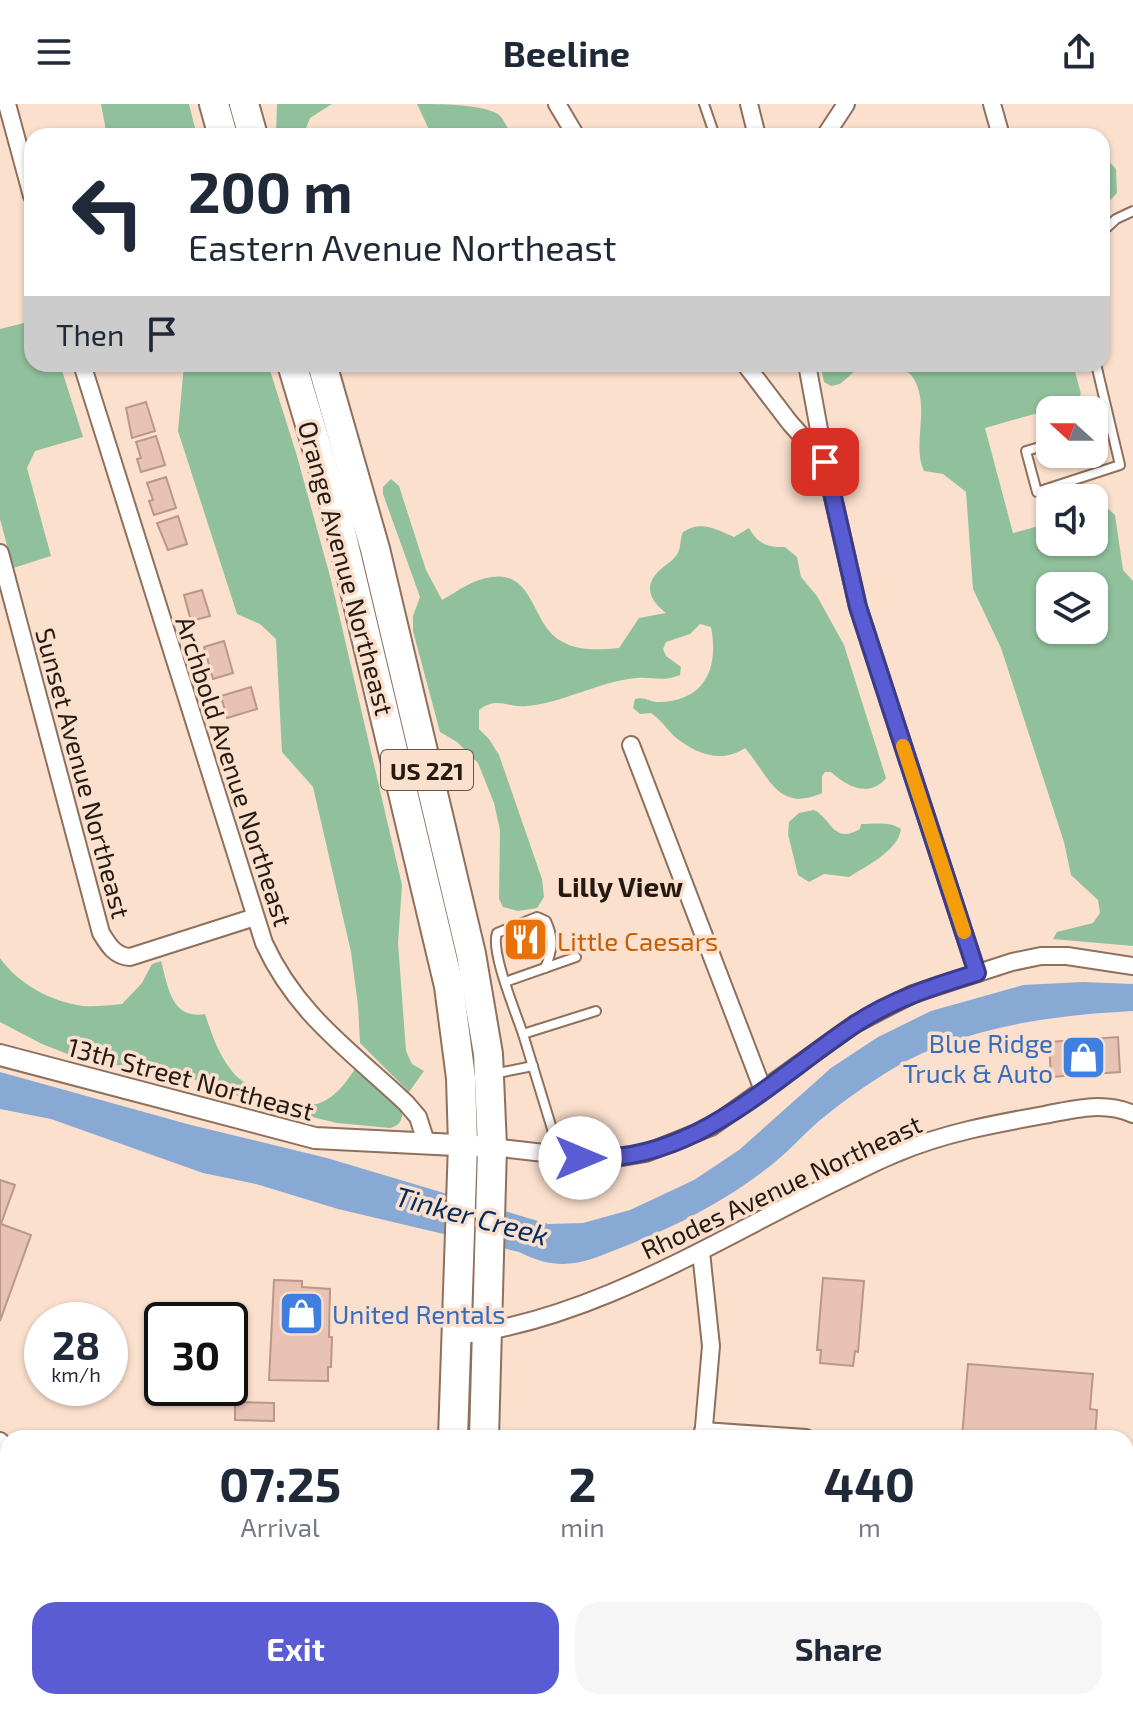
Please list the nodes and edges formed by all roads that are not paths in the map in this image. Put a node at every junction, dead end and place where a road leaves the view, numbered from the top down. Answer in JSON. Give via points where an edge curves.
{"nodes":[{"id":1,"x":7,"y":104,"type":"edge"},
{"id":2,"x":214,"y":104,"type":"edge"},
{"id":3,"x":244,"y":104,"type":"edge"},
{"id":4,"x":557,"y":104,"type":"edge"},
{"id":5,"x":704,"y":104,"type":"edge"},
{"id":6,"x":749,"y":104,"type":"edge"},
{"id":7,"x":846,"y":104,"type":"edge"},
{"id":8,"x":992,"y":104,"type":"edge"},
{"id":9,"x":221,"y":128,"type":"edge"},
{"id":10,"x":251,"y":128,"type":"edge"},
{"id":11,"x":571,"y":128,"type":"edge"},
{"id":12,"x":712,"y":128,"type":"edge"},
{"id":13,"x":755,"y":128,"type":"edge"},
{"id":14,"x":830,"y":128,"type":"edge"},
{"id":15,"x":999,"y":128,"type":"edge"},
{"id":16,"x":24,"y":167,"type":"edge"},
{"id":17,"x":1133,"y":211,"type":"edge"},
{"id":18,"x":1110,"y":225,"type":"edge"},
{"id":19,"x":85,"y":372,"type":"edge"},
{"id":20,"x":303,"y":372,"type":"edge"},
{"id":21,"x":751,"y":372,"type":"edge"},
{"id":22,"x":808,"y":372,"type":"edge"},
{"id":23,"x":1098,"y":372,"type":"edge"},
{"id":24,"x":1110,"y":425,"type":"joint"},
{"id":25,"x":1036,"y":448,"type":"edge"},
{"id":26,"x":825,"y":462,"type":"junction"},
{"id":27,"x":0,"y":553,"type":"edge"},
{"id":28,"x":397,"y":698,"type":"junction"},
{"id":29,"x":631,"y":745,"type":"dead end"},
{"id":30,"x":255,"y":917,"type":"junction"},
{"id":31,"x":576,"y":957,"type":"dead end"},
{"id":32,"x":1133,"y":966,"type":"edge"},
{"id":33,"x":545,"y":968,"type":"junction"},
{"id":34,"x":977,"y":973,"type":"junction"},
{"id":35,"x":505,"y":982,"type":"junction"},
{"id":36,"x":596,"y":1011,"type":"dead end"},
{"id":37,"x":523,"y":1034,"type":"junction"},
{"id":38,"x":0,"y":1055,"type":"edge"},
{"id":39,"x":533,"y":1066,"type":"junction"},
{"id":40,"x":489,"y":1075,"type":"junction"},
{"id":41,"x":763,"y":1090,"type":"junction"},
{"id":42,"x":1133,"y":1114,"type":"edge"},
{"id":43,"x":426,"y":1142,"type":"junction"},
{"id":44,"x":463,"y":1144,"type":"junction"},
{"id":45,"x":492,"y":1147,"type":"junction"},
{"id":46,"x":560,"y":1155,"type":"junction"},
{"id":47,"x":701,"y":1252,"type":"junction"},
{"id":48,"x":487,"y":1332,"type":"junction"},
{"id":49,"x":456,"y":1336,"type":"junction"},
{"id":50,"x":453,"y":1430,"type":"edge"},
{"id":51,"x":484,"y":1430,"type":"edge"},
{"id":52,"x":703,"y":1430,"type":"edge"}],
"edges":[{"from":1,"to":16,"type":"street"},
{"from":2,"to":9,"type":"highway"},
{"from":3,"to":10,"type":"highway"},
{"from":4,"to":11,"type":"street"},
{"from":5,"to":12,"type":"lane"},
{"from":6,"to":13,"type":"street"},
{"from":7,"to":14,"type":"street"},
{"from":8,"to":15,"type":"street"},
{"from":17,"to":18,"type":"lane"},
{"from":19,"to":30,"type":"street","name":"Archbold Avenue Northeast"},
{"from":20,"to":28,"type":"highway","name":"Orange Avenue Northeast","number":"US 221","via":[[337,515]]},
{"from":21,"to":26,"type":"street"},
{"from":22,"to":26,"type":"street"},
{"from":23,"to":24,"type":"lane"},
{"from":24,"to":25,"type":"lane","via":[[1120,465],[1037,492],[1026,451]]},
{"from":26,"to":34,"type":"street","via":[[858,607]]},
{"from":27,"to":30,"type":"street","name":"Sunset Avenue Northeast","via":[[101,933],[109,946],[130,957]]},
{"from":28,"to":40,"type":"highway","name":"Orange Avenue Northeast","number":"US 221","via":[[474,965]]},
{"from":28,"to":44,"type":"highway","name":"Orange Avenue Northeast","number":"US 221","via":[[449,986]]},
{"from":29,"to":41,"type":"street"},
{"from":30,"to":43,"type":"street","name":"Archbold Avenue Northeast","via":[[274,965],[305,1009],[406,1103],[418,1117]]},
{"from":31,"to":33,"type":"lane"},
{"from":32,"to":34,"type":"street","name":"13th Street Northeast","via":[[1041,956]]},
{"from":33,"to":35,"type":"lane"},
{"from":33,"to":35,"type":"lane","via":[[553,935],[546,921],[537,917],[497,933],[494,940]]},
{"from":34,"to":41,"type":"street","name":"13th Street Northeast","via":[[880,1009]]},
{"from":35,"to":37,"type":"lane"},
{"from":36,"to":37,"type":"lane"},
{"from":37,"to":39,"type":"lane"},
{"from":38,"to":43,"type":"street","name":"13th Street Northeast","via":[[302,1136]]},
{"from":39,"to":40,"type":"lane"},
{"from":39,"to":46,"type":"lane"},
{"from":40,"to":45,"type":"highway","name":"Orange Avenue Northeast","number":"US 221"},
{"from":41,"to":46,"type":"street","name":"13th Street Northeast","via":[[711,1127],[646,1153],[605,1160]]},
{"from":42,"to":47,"type":"street","name":"Rhodes Avenue Northeast","via":[[1113,1107],[1085,1107],[918,1144]]},
{"from":43,"to":44,"type":"street","name":"13th Street Northeast"},
{"from":44,"to":45,"type":"street","name":"13th Street Northeast"},
{"from":44,"to":49,"type":"highway","name":"Orange Avenue Northeast","number":"US 221"},
{"from":45,"to":46,"type":"street","name":"13th Street Northeast"},
{"from":45,"to":48,"type":"highway","name":"Orange Avenue Northeast","number":"US 221"},
{"from":47,"to":48,"type":"street","name":"Rhodes Avenue Northeast","via":[[558,1313]]},
{"from":47,"to":52,"type":"street","via":[[711,1346]]},
{"from":48,"to":49,"type":"street","name":"Rhodes Avenue Northeast"},
{"from":48,"to":51,"type":"highway","name":"Orange Avenue Northeast","number":"US 221"},
{"from":49,"to":50,"type":"highway","name":"Orange Avenue Northeast","number":"US 221"}]}
